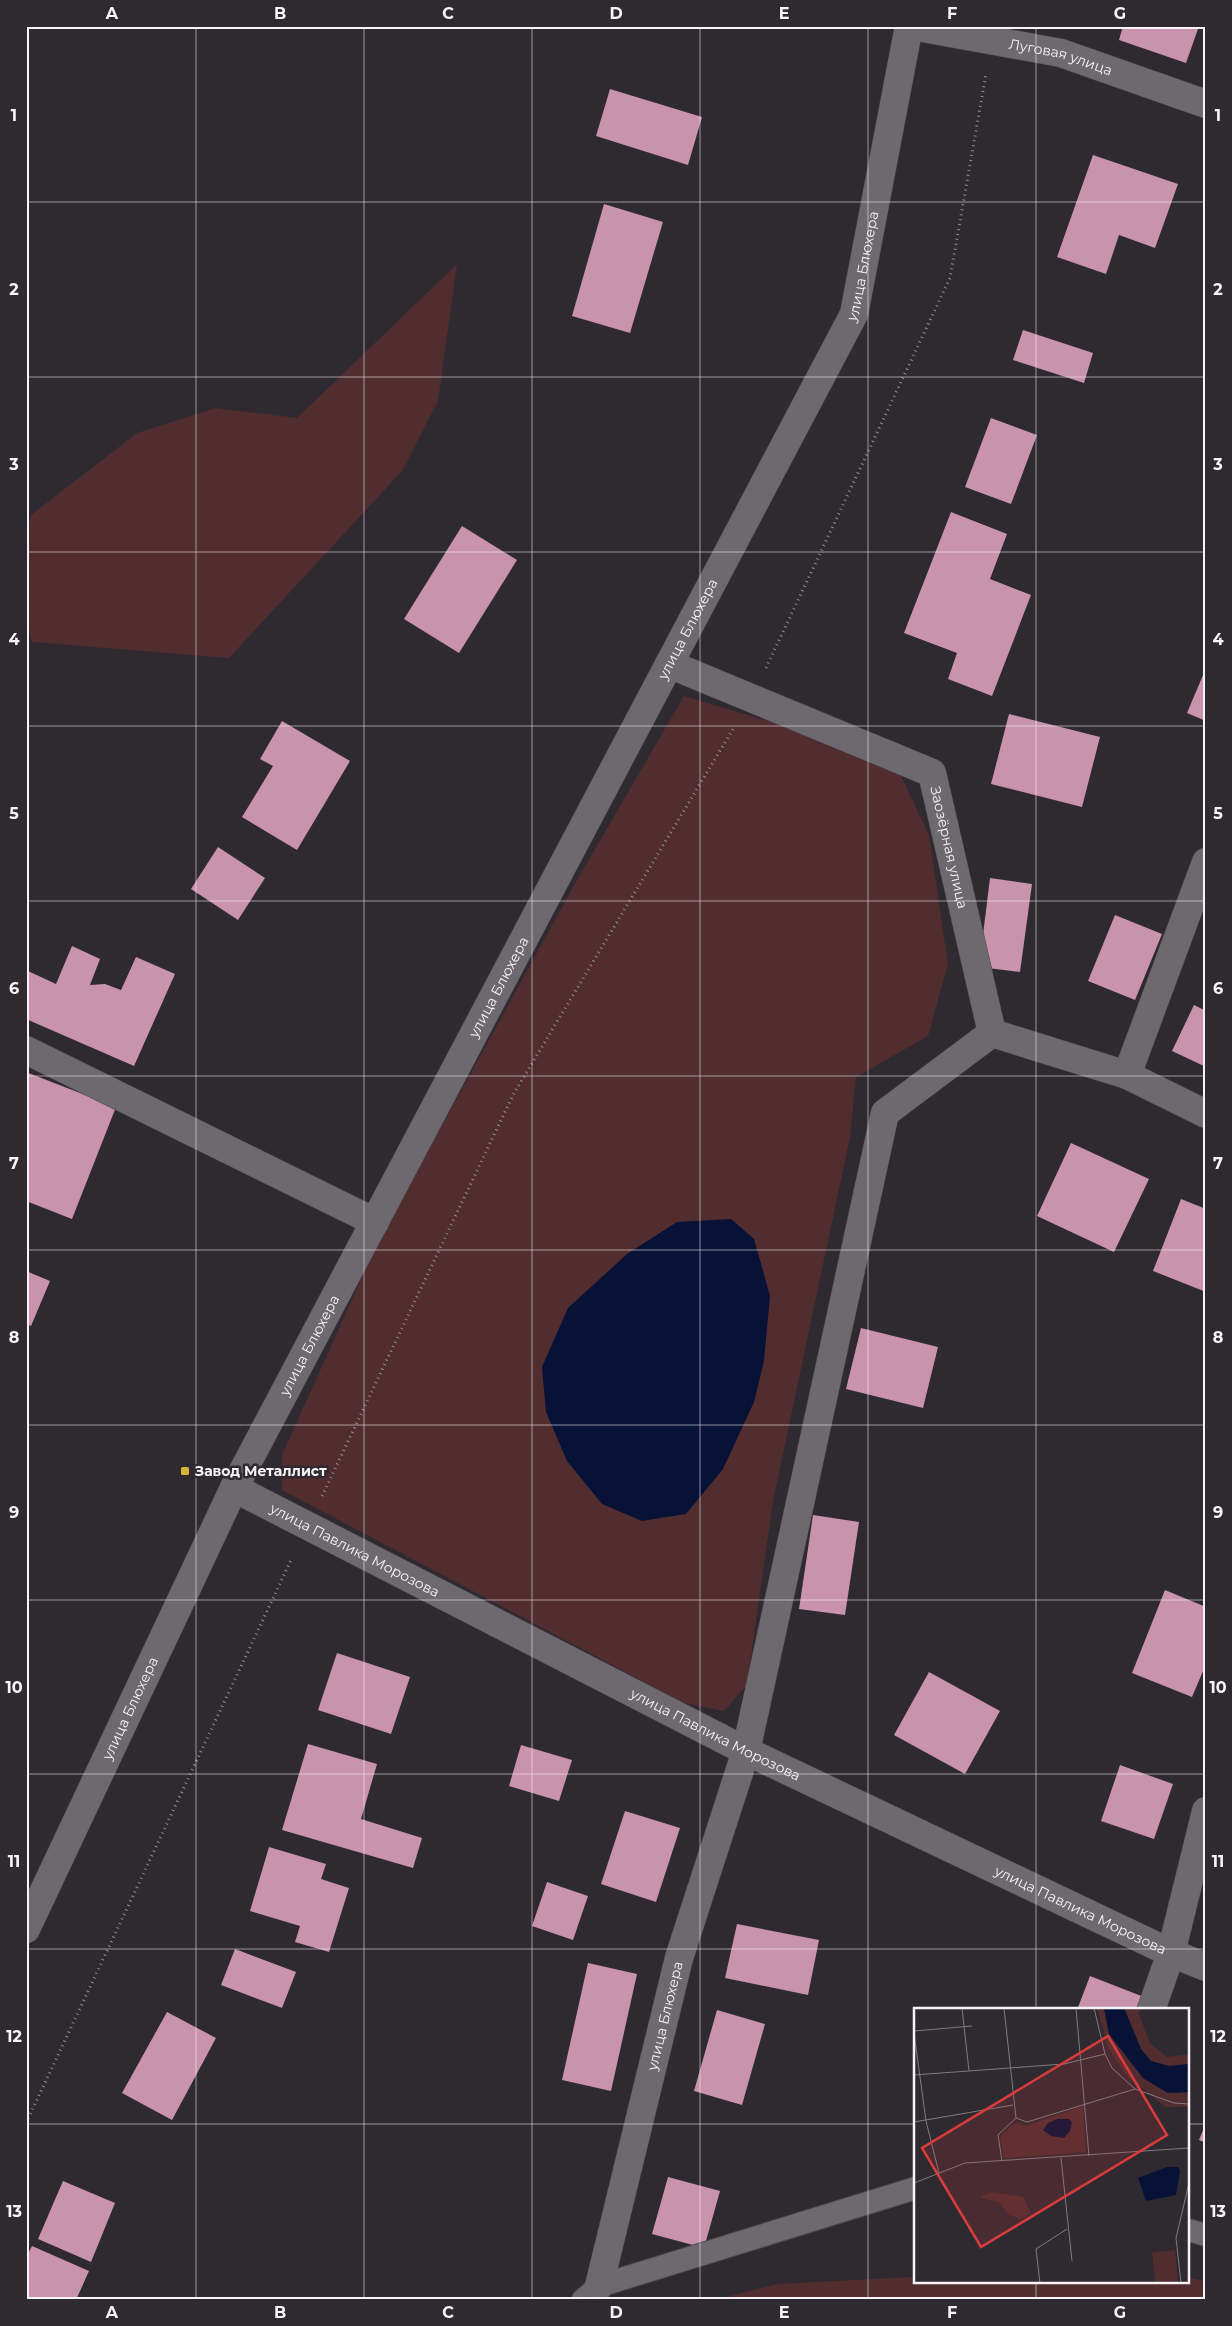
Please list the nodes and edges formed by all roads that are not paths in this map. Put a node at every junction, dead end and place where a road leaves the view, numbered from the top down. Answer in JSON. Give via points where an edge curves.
{"nodes":[{"id":1,"x":910,"y":26,"type":"edge"},
{"id":2,"x":1206,"y":104,"type":"edge"},
{"id":3,"x":669,"y":664,"type":"junction"},
{"id":4,"x":1206,"y":862,"type":"edge"},
{"id":5,"x":992,"y":1033,"type":"junction"},
{"id":6,"x":26,"y":1050,"type":"edge"},
{"id":7,"x":1127,"y":1075,"type":"junction"},
{"id":8,"x":1206,"y":1114,"type":"edge"},
{"id":9,"x":375,"y":1222,"type":"junction"},
{"id":10,"x":234,"y":1488,"type":"junction"},
{"id":11,"x":746,"y":1751,"type":"junction"},
{"id":12,"x":1206,"y":1811,"type":"edge"},
{"id":13,"x":26,"y":1929,"type":"edge"},
{"id":14,"x":1171,"y":1953,"type":"junction"},
{"id":15,"x":1206,"y":1967,"type":"edge"},
{"id":16,"x":1152,"y":2008,"type":"edge"},
{"id":17,"x":914,"y":2189,"type":"edge"},
{"id":18,"x":1190,"y":2231,"type":"edge"},
{"id":19,"x":1206,"y":2235,"type":"edge"},
{"id":20,"x":591,"y":2293,"type":"edge"}],
"edges":[{"from":1,"to":2,"type":"street","name":"Луговая улица","via":[[1061,53]]},
{"from":1,"to":3,"type":"street","name":"улица Блюхера","via":[[854,314]]},
{"from":3,"to":5,"type":"street","name":"Заозёрная улица","via":[[932,773]]},
{"from":3,"to":9,"type":"street","name":"улица Блюхера"},
{"from":4,"to":7,"type":"street"},
{"from":5,"to":7,"type":"street"},
{"from":5,"to":11,"type":"street","name":"улица Блюхера","via":[[885,1113]]},
{"from":6,"to":9,"type":"street"},
{"from":7,"to":8,"type":"street"},
{"from":9,"to":10,"type":"street","name":"улица Блюхера"},
{"from":10,"to":11,"type":"street","name":"улица Павлика Морозова"},
{"from":10,"to":13,"type":"street","name":"улица Блюхера"},
{"from":11,"to":14,"type":"street","name":"улица Павлика Морозова"},
{"from":11,"to":20,"type":"street","name":"улица Блюхера","via":[[679,1958]]},
{"from":12,"to":14,"type":"street"},
{"from":14,"to":15,"type":"street","name":"улица Павлика Морозова"},
{"from":14,"to":16,"type":"street"},
{"from":17,"to":20,"type":"lane"},
{"from":18,"to":19,"type":"lane"}]}
